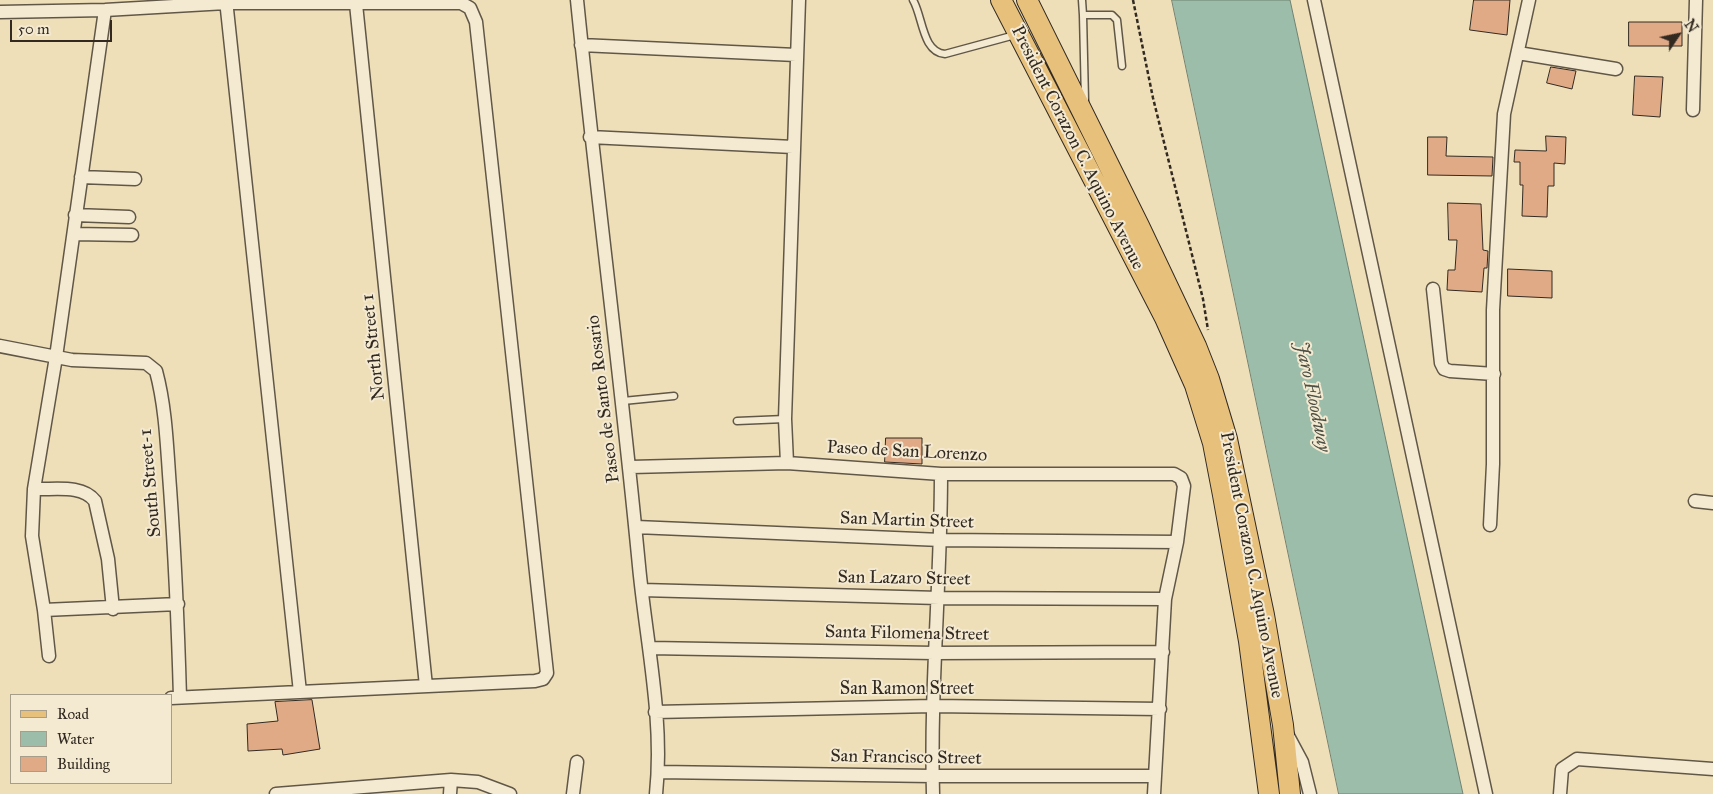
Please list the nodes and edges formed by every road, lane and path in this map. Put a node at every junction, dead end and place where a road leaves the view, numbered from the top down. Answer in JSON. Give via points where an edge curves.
{"nodes":[{"id":1,"x":577,"y":0,"type":"edge"},
{"id":2,"x":799,"y":0,"type":"edge"},
{"id":3,"x":913,"y":0,"type":"edge"},
{"id":4,"x":1001,"y":0,"type":"edge"},
{"id":5,"x":1015,"y":0,"type":"edge"},
{"id":6,"x":1027,"y":0,"type":"edge"},
{"id":7,"x":1082,"y":0,"type":"edge"},
{"id":8,"x":1133,"y":0,"type":"edge"},
{"id":9,"x":1314,"y":0,"type":"edge"},
{"id":10,"x":1529,"y":0,"type":"edge"},
{"id":11,"x":1696,"y":0,"type":"edge"},
{"id":12,"x":226,"y":2,"type":"edge"},
{"id":13,"x":356,"y":4,"type":"junction"},
{"id":14,"x":105,"y":10,"type":"junction"},
{"id":15,"x":0,"y":12,"type":"edge"},
{"id":16,"x":1083,"y":14,"type":"junction"},
{"id":17,"x":1018,"y":34,"type":"junction"},
{"id":18,"x":582,"y":45,"type":"junction"},
{"id":19,"x":1518,"y":52,"type":"junction"},
{"id":20,"x":796,"y":55,"type":"junction"},
{"id":21,"x":1122,"y":66,"type":"dead end"},
{"id":22,"x":1616,"y":69,"type":"dead end"},
{"id":23,"x":1693,"y":110,"type":"dead end"},
{"id":24,"x":1086,"y":120,"type":"junction"},
{"id":25,"x":590,"y":138,"type":"junction"},
{"id":26,"x":793,"y":147,"type":"junction"},
{"id":27,"x":81,"y":177,"type":"junction"},
{"id":28,"x":135,"y":179,"type":"dead end"},
{"id":29,"x":75,"y":215,"type":"junction"},
{"id":30,"x":129,"y":217,"type":"dead end"},
{"id":31,"x":74,"y":234,"type":"junction"},
{"id":32,"x":132,"y":235,"type":"dead end"},
{"id":33,"x":1433,"y":289,"type":"dead end"},
{"id":34,"x":1160,"y":292,"type":"junction"},
{"id":35,"x":1208,"y":338,"type":"dead end"},
{"id":36,"x":0,"y":346,"type":"edge"},
{"id":37,"x":56,"y":357,"type":"junction"},
{"id":38,"x":1494,"y":374,"type":"junction"},
{"id":39,"x":674,"y":396,"type":"dead end"},
{"id":40,"x":623,"y":401,"type":"junction"},
{"id":41,"x":785,"y":419,"type":"junction"},
{"id":42,"x":737,"y":421,"type":"dead end"},
{"id":43,"x":787,"y":463,"type":"junction"},
{"id":44,"x":631,"y":467,"type":"junction"},
{"id":45,"x":941,"y":474,"type":"junction"},
{"id":46,"x":34,"y":489,"type":"junction"},
{"id":47,"x":1695,"y":501,"type":"dead end"},
{"id":48,"x":1713,"y":502,"type":"edge"},
{"id":49,"x":1490,"y":525,"type":"dead end"},
{"id":50,"x":636,"y":527,"type":"junction"},
{"id":51,"x":941,"y":540,"type":"junction"},
{"id":52,"x":1177,"y":542,"type":"junction"},
{"id":53,"x":642,"y":590,"type":"junction"},
{"id":54,"x":939,"y":598,"type":"junction"},
{"id":55,"x":1166,"y":599,"type":"junction"},
{"id":56,"x":178,"y":604,"type":"junction"},
{"id":57,"x":113,"y":609,"type":"junction"},
{"id":58,"x":44,"y":610,"type":"junction"},
{"id":59,"x":650,"y":648,"type":"junction"},
{"id":60,"x":1163,"y":652,"type":"junction"},
{"id":61,"x":934,"y":653,"type":"junction"},
{"id":62,"x":49,"y":656,"type":"dead end"},
{"id":63,"x":426,"y":686,"type":"junction"},
{"id":64,"x":300,"y":692,"type":"junction"},
{"id":65,"x":1266,"y":694,"type":"junction"},
{"id":66,"x":176,"y":698,"type":"edge"},
{"id":67,"x":933,"y":706,"type":"junction"},
{"id":68,"x":1160,"y":709,"type":"junction"},
{"id":69,"x":655,"y":712,"type":"junction"},
{"id":70,"x":1283,"y":726,"type":"junction"},
{"id":71,"x":577,"y":762,"type":"dead end"},
{"id":72,"x":1713,"y":769,"type":"edge"},
{"id":73,"x":659,"y":772,"type":"junction"},
{"id":74,"x":932,"y":776,"type":"junction"},
{"id":75,"x":1153,"y":776,"type":"junction"},
{"id":76,"x":450,"y":780,"type":"junction"},
{"id":77,"x":276,"y":794,"type":"edge"},
{"id":78,"x":450,"y":794,"type":"edge"},
{"id":79,"x":510,"y":794,"type":"edge"},
{"id":80,"x":573,"y":794,"type":"edge"},
{"id":81,"x":656,"y":794,"type":"edge"},
{"id":82,"x":933,"y":794,"type":"edge"},
{"id":83,"x":1154,"y":794,"type":"edge"},
{"id":84,"x":1269,"y":794,"type":"edge"},
{"id":85,"x":1290,"y":794,"type":"edge"},
{"id":86,"x":1310,"y":794,"type":"edge"},
{"id":87,"x":1486,"y":794,"type":"edge"},
{"id":88,"x":1560,"y":794,"type":"edge"}],
"edges":[{"from":1,"to":18,"type":"street","name":"Paseo de Santo Rosario"},
{"from":2,"to":20,"type":"street"},
{"from":3,"to":17,"type":"lane","via":[[930,47],[937,53],[945,54]]},
{"from":4,"to":17,"type":"main road","name":"President Corazon C. Aquino Avenue"},
{"from":5,"to":34,"type":"main road","name":"President Corazon C. Aquino Avenue"},
{"from":6,"to":24,"type":"main road","name":"President Corazon C. Aquino Avenue"},
{"from":7,"to":16,"type":"lane"},
{"from":8,"to":35,"type":"path","via":[[1153,98],[1203,299]]},
{"from":9,"to":87,"type":"street"},
{"from":10,"to":19,"type":"street"},
{"from":11,"to":23,"type":"street"},
{"from":12,"to":13,"type":"street"},
{"from":12,"to":14,"type":"street"},
{"from":12,"to":64,"type":"street"},
{"from":13,"to":63,"type":"street","name":"North Street 1"},
{"from":13,"to":63,"type":"street","via":[[461,2],[470,8],[476,22],[547,673],[543,679],[535,681]]},
{"from":14,"to":15,"type":"street"},
{"from":14,"to":27,"type":"street"},
{"from":16,"to":21,"type":"lane","via":[[1112,16],[1117,20]]},
{"from":16,"to":24,"type":"lane"},
{"from":17,"to":34,"type":"main road","name":"President Corazon C. Aquino Avenue"},
{"from":18,"to":20,"type":"street"},
{"from":18,"to":25,"type":"street","name":"Paseo de Santo Rosario"},
{"from":19,"to":22,"type":"street"},
{"from":19,"to":38,"type":"street","via":[[1504,114]]},
{"from":20,"to":26,"type":"street"},
{"from":24,"to":34,"type":"main road","name":"President Corazon C. Aquino Avenue"},
{"from":25,"to":26,"type":"street"},
{"from":25,"to":40,"type":"street","name":"Paseo de Santo Rosario"},
{"from":26,"to":41,"type":"street"},
{"from":27,"to":28,"type":"street"},
{"from":27,"to":29,"type":"street"},
{"from":29,"to":30,"type":"street"},
{"from":29,"to":31,"type":"street"},
{"from":31,"to":32,"type":"street"},
{"from":31,"to":37,"type":"street"},
{"from":33,"to":38,"type":"street","via":[[1444,369]]},
{"from":34,"to":65,"type":"main road","name":"President Corazon C. Aquino Avenue","via":[[1209,379],[1227,438],[1264,616]]},
{"from":36,"to":37,"type":"street","name":"South Street-1"},
{"from":37,"to":46,"type":"street"},
{"from":37,"to":56,"type":"street","name":"South Street-1","via":[[146,364],[156,371],[168,461]]},
{"from":38,"to":49,"type":"street"},
{"from":39,"to":40,"type":"lane"},
{"from":40,"to":44,"type":"street","name":"Paseo de Santo Rosario"},
{"from":41,"to":42,"type":"lane"},
{"from":41,"to":43,"type":"street"},
{"from":43,"to":44,"type":"street","name":"Paseo de San Lorenzo"},
{"from":43,"to":45,"type":"street","name":"Paseo de San Lorenzo"},
{"from":44,"to":50,"type":"street","name":"Paseo de Santo Rosario"},
{"from":45,"to":51,"type":"street"},
{"from":45,"to":52,"type":"street","name":"Paseo de San Lorenzo","via":[[1174,474],[1181,478],[1184,486]]},
{"from":46,"to":57,"type":"street","via":[[80,490],[90,494],[95,501],[108,559]]},
{"from":46,"to":58,"type":"street","via":[[32,536]]},
{"from":47,"to":48,"type":"street"},
{"from":50,"to":51,"type":"street","name":"San Martin Street"},
{"from":50,"to":53,"type":"street","name":"Paseo de Santo Rosario"},
{"from":51,"to":52,"type":"street","name":"San Martin Street"},
{"from":51,"to":54,"type":"street"},
{"from":52,"to":55,"type":"street"},
{"from":53,"to":54,"type":"street","name":"San Lazaro Street"},
{"from":53,"to":59,"type":"street","name":"Paseo de Santo Rosario"},
{"from":54,"to":55,"type":"street","name":"San Lazaro Street"},
{"from":54,"to":61,"type":"street"},
{"from":55,"to":60,"type":"street"},
{"from":56,"to":57,"type":"street"},
{"from":56,"to":66,"type":"street","name":"South Street-1"},
{"from":57,"to":58,"type":"street"},
{"from":58,"to":62,"type":"street"},
{"from":59,"to":61,"type":"street","name":"Santa Filomena Street"},
{"from":59,"to":69,"type":"street","name":"Paseo de Santo Rosario"},
{"from":60,"to":61,"type":"street","name":"Santa Filomena Street"},
{"from":60,"to":68,"type":"street"},
{"from":61,"to":67,"type":"street"},
{"from":63,"to":64,"type":"street"},
{"from":64,"to":66,"type":"street"},
{"from":65,"to":70,"type":"main road","name":"President Corazon C. Aquino Avenue"},
{"from":65,"to":84,"type":"main road","name":"President Corazon C. Aquino Avenue"},
{"from":67,"to":68,"type":"street","name":"San Ramon Street"},
{"from":67,"to":69,"type":"street","name":"San Ramon Street"},
{"from":67,"to":74,"type":"street"},
{"from":68,"to":75,"type":"street"},
{"from":69,"to":73,"type":"street","name":"Paseo de Santo Rosario"},
{"from":70,"to":85,"type":"main road","name":"President Corazon C. Aquino Avenue"},
{"from":70,"to":86,"type":"street","via":[[1302,762]]},
{"from":71,"to":80,"type":"street"},
{"from":72,"to":88,"type":"street","via":[[1577,759],[1562,770]]},
{"from":73,"to":74,"type":"street","name":"San Francisco Street"},
{"from":73,"to":81,"type":"street","name":"Paseo de Santo Rosario"},
{"from":74,"to":75,"type":"street","name":"San Francisco Street"},
{"from":74,"to":82,"type":"street"},
{"from":75,"to":83,"type":"street"},
{"from":76,"to":77,"type":"street"},
{"from":76,"to":78,"type":"street"},
{"from":76,"to":79,"type":"street","via":[[478,782]]}]}
